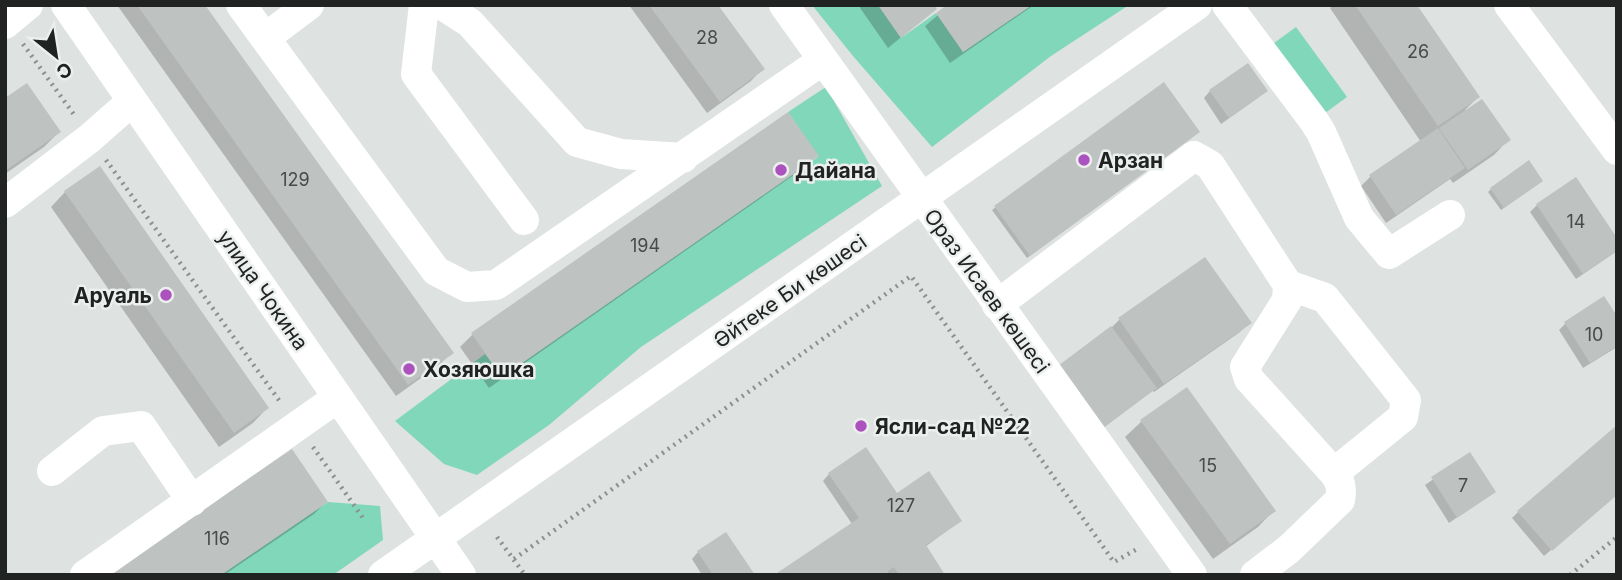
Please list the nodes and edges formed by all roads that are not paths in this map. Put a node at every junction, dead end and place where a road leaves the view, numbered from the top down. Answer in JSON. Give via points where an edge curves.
{"nodes":[{"id":1,"x":66,"y":5,"type":"edge"},
{"id":2,"x":241,"y":5,"type":"edge"},
{"id":3,"x":309,"y":5,"type":"edge"},
{"id":4,"x":424,"y":5,"type":"edge"},
{"id":5,"x":442,"y":5,"type":"edge"},
{"id":6,"x":784,"y":5,"type":"edge"},
{"id":7,"x":1197,"y":5,"type":"edge"},
{"id":8,"x":1227,"y":5,"type":"edge"},
{"id":9,"x":1509,"y":5,"type":"edge"},
{"id":10,"x":265,"y":38,"type":"junction"},
{"id":11,"x":823,"y":60,"type":"junction"},
{"id":12,"x":132,"y":101,"type":"junction"},
{"id":13,"x":1617,"y":149,"type":"edge"},
{"id":14,"x":683,"y":158,"type":"junction"},
{"id":15,"x":921,"y":200,"type":"junction"},
{"id":16,"x":5,"y":203,"type":"edge"},
{"id":17,"x":1450,"y":215,"type":"dead end"},
{"id":18,"x":524,"y":220,"type":"dead end"},
{"id":19,"x":1288,"y":285,"type":"junction"},
{"id":20,"x":997,"y":305,"type":"junction"},
{"id":21,"x":337,"y":398,"type":"junction"},
{"id":22,"x":52,"y":471,"type":"dead end"},
{"id":23,"x":1334,"y":473,"type":"junction"},
{"id":24,"x":191,"y":501,"type":"junction"},
{"id":25,"x":434,"y":538,"type":"junction"},
{"id":26,"x":85,"y":575,"type":"edge"},
{"id":27,"x":383,"y":575,"type":"edge"},
{"id":28,"x":461,"y":575,"type":"edge"},
{"id":29,"x":1192,"y":575,"type":"edge"},
{"id":30,"x":1255,"y":575,"type":"edge"}],
"edges":[{"from":1,"to":12,"type":"street","name":"улица Чокина"},
{"from":2,"to":10,"type":"street"},
{"from":3,"to":10,"type":"street"},
{"from":4,"to":18,"type":"street","via":[[416,74]]},
{"from":5,"to":14,"type":"street","via":[[470,23],[577,142],[621,154]]},
{"from":6,"to":11,"type":"street","name":"Ораз Исаев көшесі"},
{"from":7,"to":15,"type":"street","name":"Әйтеке Би көшесі"},
{"from":8,"to":17,"type":"street","via":[[1314,121],[1359,218],[1389,254]]},
{"from":9,"to":13,"type":"street"},
{"from":10,"to":14,"type":"street","via":[[436,271],[467,288],[496,285]]},
{"from":11,"to":14,"type":"street"},
{"from":11,"to":15,"type":"street","name":"Ораз Исаев көшесі"},
{"from":12,"to":16,"type":"street"},
{"from":12,"to":21,"type":"street","name":"улица Чокина"},
{"from":15,"to":20,"type":"street","name":"Ораз Исаев көшесі"},
{"from":15,"to":25,"type":"street","name":"Әйтеке Би көшесі"},
{"from":19,"to":20,"type":"street","via":[[1210,165],[1194,156]]},
{"from":19,"to":23,"type":"street","via":[[1287,300],[1245,367],[1249,379]]},
{"from":19,"to":23,"type":"street","via":[[1325,298],[1405,400],[1403,417]]},
{"from":20,"to":29,"type":"street","name":"Ораз Исаев көшесі"},
{"from":21,"to":24,"type":"street"},
{"from":21,"to":25,"type":"street","name":"улица Чокина"},
{"from":22,"to":24,"type":"street","via":[[103,431],[141,426]]},
{"from":23,"to":30,"type":"street","via":[[1340,481],[1340,500]]},
{"from":24,"to":26,"type":"street"},
{"from":25,"to":27,"type":"street","name":"Әйтеке Би көшесі"},
{"from":25,"to":28,"type":"street","name":"улица Чокина"}]}
